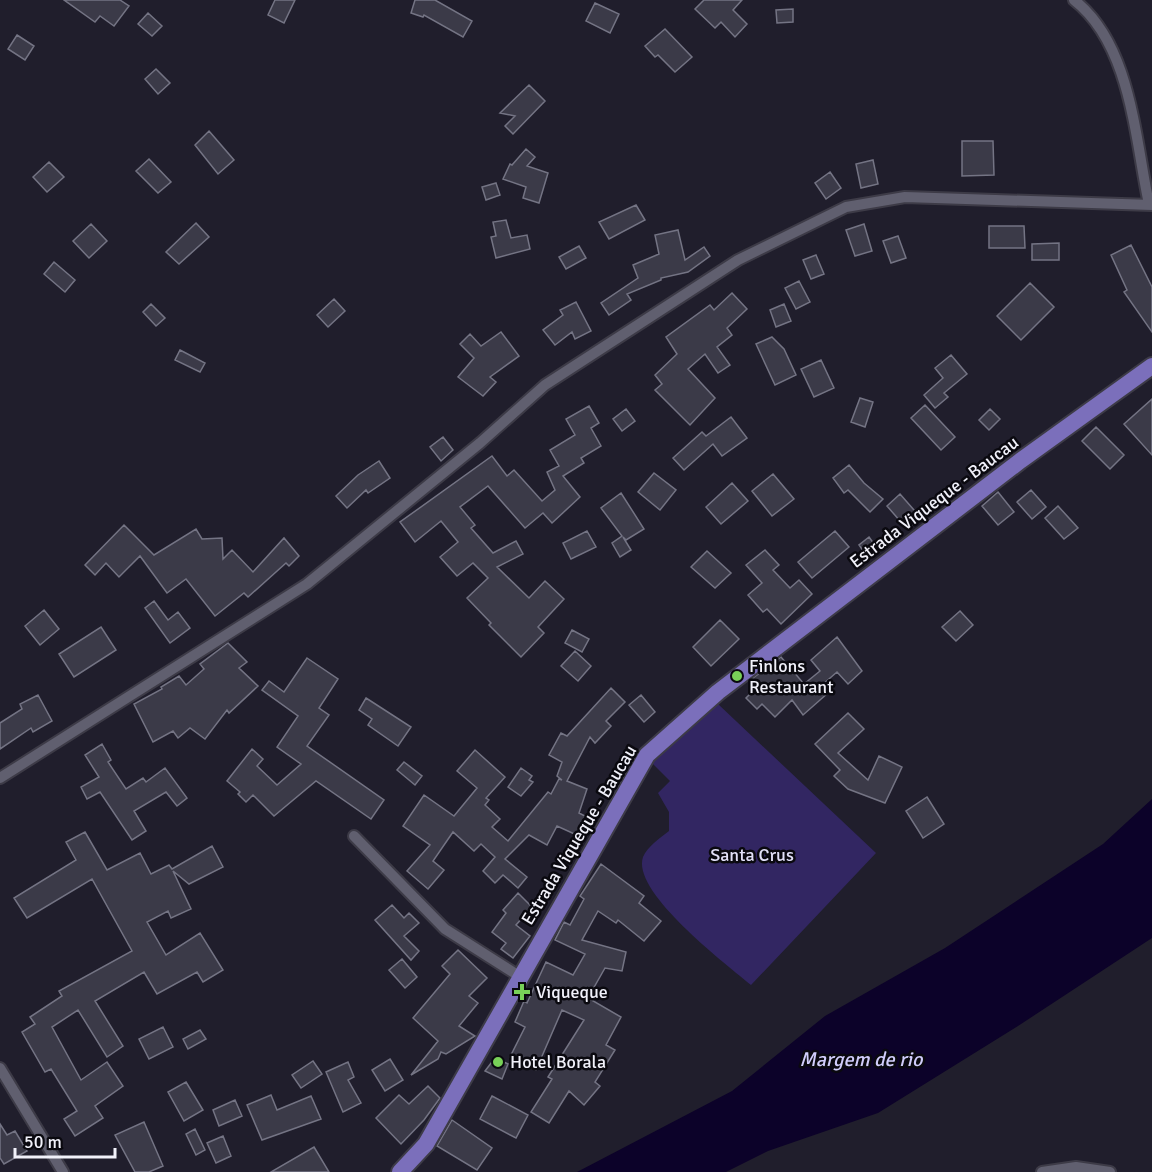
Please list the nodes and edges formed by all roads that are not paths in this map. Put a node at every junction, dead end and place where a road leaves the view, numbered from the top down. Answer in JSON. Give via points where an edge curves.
{"nodes":[{"id":1,"x":1074,"y":0,"type":"edge"},
{"id":2,"x":1151,"y":205,"type":"edge"},
{"id":3,"x":1152,"y":366,"type":"edge"},
{"id":4,"x":0,"y":777,"type":"edge"},
{"id":5,"x":354,"y":836,"type":"dead end"},
{"id":6,"x":519,"y":976,"type":"junction"},
{"id":7,"x":0,"y":1068,"type":"edge"},
{"id":8,"x":63,"y":1172,"type":"edge"},
{"id":9,"x":400,"y":1172,"type":"edge"},
{"id":10,"x":1042,"y":1172,"type":"edge"},
{"id":11,"x":1110,"y":1172,"type":"edge"}],
"edges":[{"from":1,"to":2,"type":"street","via":[[1104,34],[1119,68]]},
{"from":2,"to":4,"type":"street","via":[[906,197],[846,207],[738,260],[545,385],[307,584]]},
{"from":3,"to":6,"type":"main road","name":"Estrada Viqueque - Baucau","via":[[1020,461],[746,670],[647,755]]},
{"from":5,"to":6,"type":"street","via":[[446,929]]},
{"from":6,"to":9,"type":"main road","name":"Estrada Viqueque - Baucau","via":[[426,1144]]},
{"from":7,"to":8,"type":"street"},
{"from":10,"to":11,"type":"street","via":[[1076,1167]]}]}
